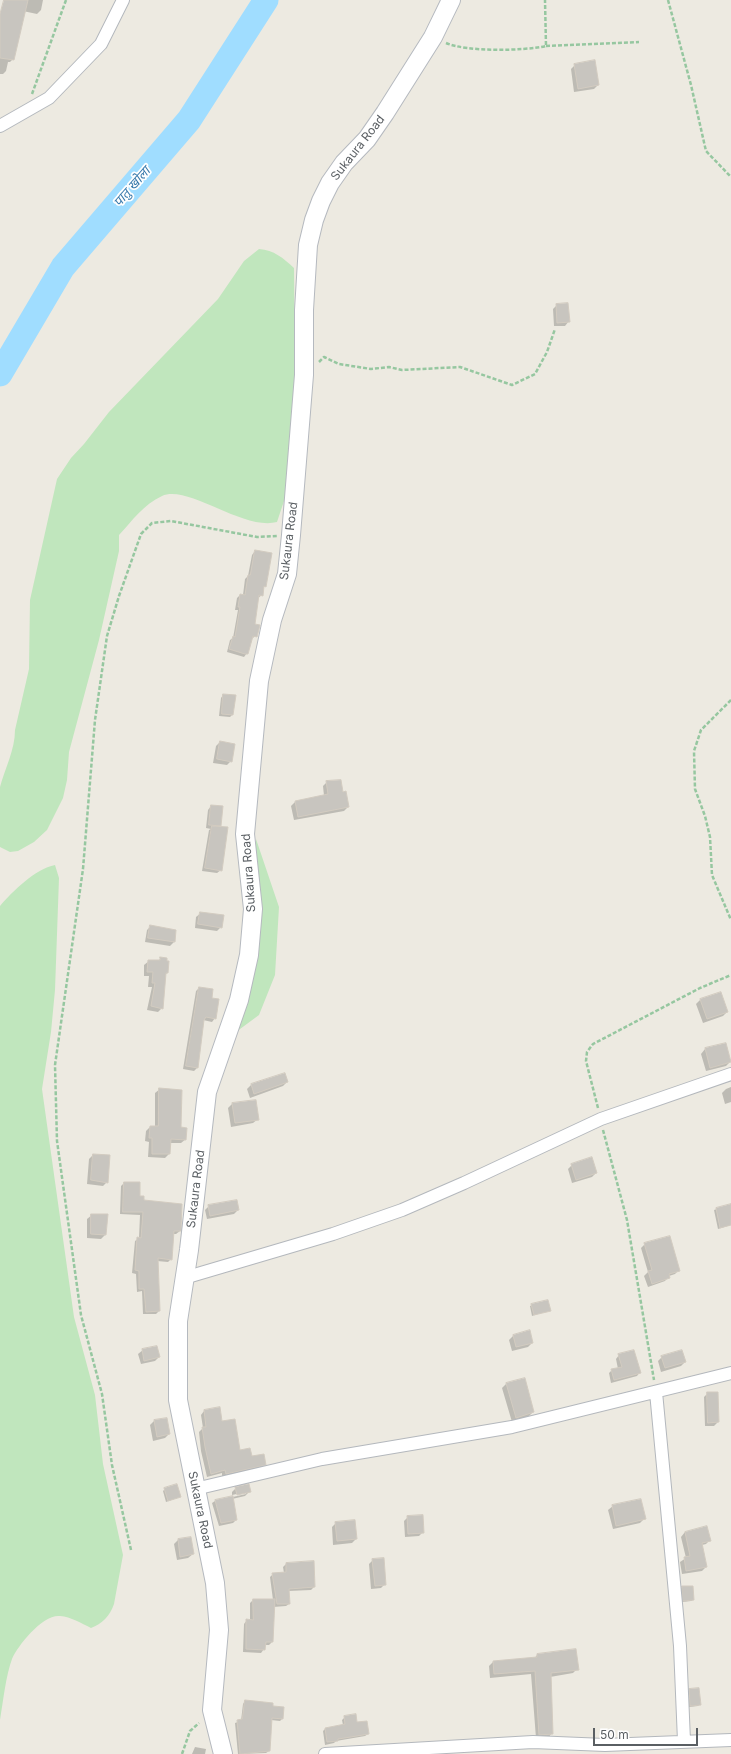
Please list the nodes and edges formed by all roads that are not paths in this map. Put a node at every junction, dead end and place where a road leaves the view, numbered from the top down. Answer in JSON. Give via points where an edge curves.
{"nodes":[{"id":1,"x":123,"y":0,"type":"edge"},
{"id":2,"x":450,"y":0,"type":"edge"},
{"id":3,"x":0,"y":126,"type":"edge"},
{"id":4,"x":731,"y":1074,"type":"edge"},
{"id":5,"x":184,"y":1278,"type":"junction"},
{"id":6,"x":731,"y":1373,"type":"edge"},
{"id":7,"x":656,"y":1392,"type":"junction"},
{"id":8,"x":195,"y":1488,"type":"junction"},
{"id":9,"x":731,"y":1740,"type":"edge"},
{"id":10,"x":684,"y":1741,"type":"junction"},
{"id":11,"x":606,"y":1749,"type":"edge"},
{"id":12,"x":223,"y":1754,"type":"edge"},
{"id":13,"x":326,"y":1754,"type":"edge"}],
"edges":[{"from":1,"to":3,"type":"street","via":[[101,44],[49,98]]},
{"from":2,"to":5,"type":"street","name":"Sukaura Road","via":[[433,37],[385,113],[330,184],[314,220],[308,246],[304,310],[304,375],[287,574],[272,620],[259,681],[245,834],[253,908],[249,955],[239,1000],[207,1092]]},
{"from":4,"to":5,"type":"street","via":[[601,1120],[402,1210],[333,1234]]},
{"from":5,"to":8,"type":"street","name":"Sukaura Road","via":[[178,1320],[178,1400]]},
{"from":6,"to":7,"type":"street"},
{"from":7,"to":8,"type":"street","via":[[512,1427],[322,1459]]},
{"from":7,"to":10,"type":"street","via":[[679,1639]]},
{"from":8,"to":12,"type":"street","name":"Sukaura Road","via":[[214,1583],[219,1630],[212,1710]]},
{"from":9,"to":10,"type":"street"},
{"from":10,"to":11,"type":"street"},
{"from":11,"to":13,"type":"street","via":[[533,1742]]}]}
